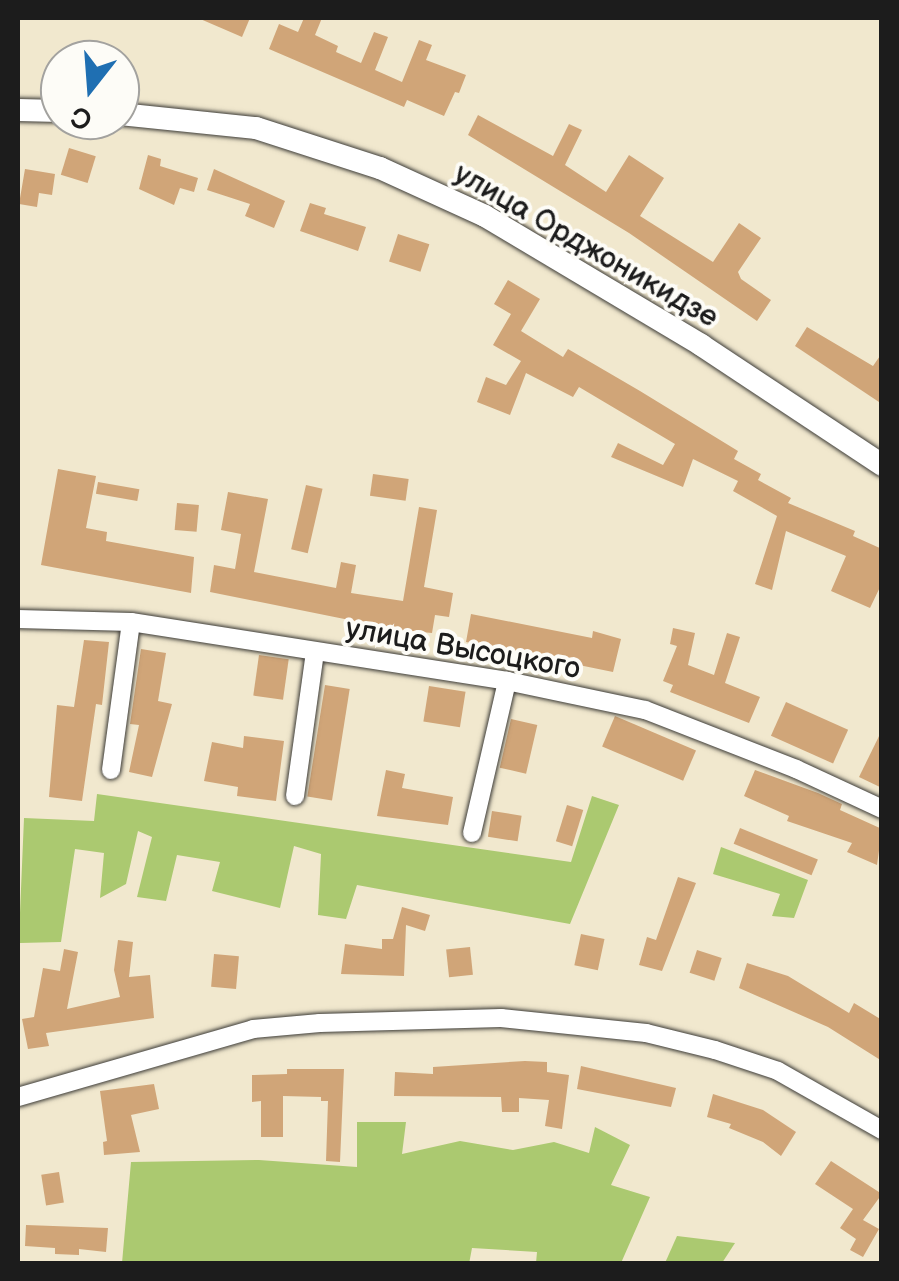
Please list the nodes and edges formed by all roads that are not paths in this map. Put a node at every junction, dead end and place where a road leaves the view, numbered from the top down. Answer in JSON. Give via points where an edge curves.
{"nodes":[{"id":1,"x":140,"y":116,"type":"edge"},
{"id":2,"x":882,"y":464,"type":"edge"},
{"id":3,"x":18,"y":619,"type":"edge"},
{"id":4,"x":131,"y":622,"type":"junction"},
{"id":5,"x":315,"y":652,"type":"junction"},
{"id":6,"x":507,"y":681,"type":"junction"},
{"id":7,"x":111,"y":770,"type":"dead end"},
{"id":8,"x":295,"y":796,"type":"dead end"},
{"id":9,"x":882,"y":808,"type":"edge"},
{"id":10,"x":472,"y":833,"type":"dead end"},
{"id":11,"x":18,"y":1097,"type":"edge"},
{"id":12,"x":882,"y":1130,"type":"edge"}],
"edges":[{"from":1,"to":2,"type":"main road","name":"улица Орджоникидзе","via":[[256,128],[380,168],[485,216]]},
{"from":3,"to":4,"type":"street","name":"улица Высоцкого"},
{"from":4,"to":5,"type":"street","name":"улица Высоцкого"},
{"from":4,"to":7,"type":"street"},
{"from":5,"to":6,"type":"street","name":"улица Высоцкого"},
{"from":5,"to":8,"type":"street"},
{"from":6,"to":9,"type":"street","name":"улица Высоцкого","via":[[644,710]]},
{"from":6,"to":10,"type":"street"},
{"from":11,"to":12,"type":"street","via":[[254,1030],[501,1018],[646,1033],[715,1050],[778,1070]]}]}
